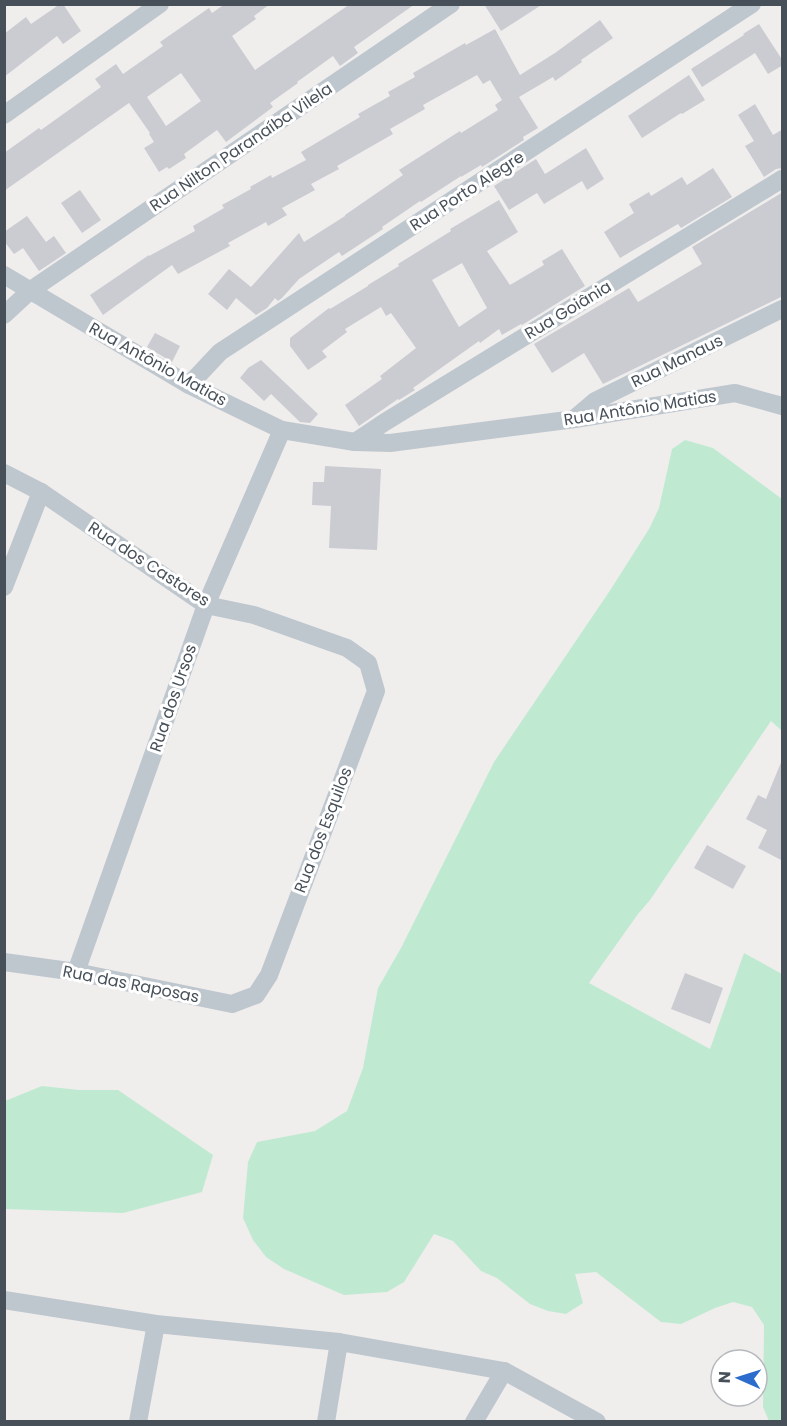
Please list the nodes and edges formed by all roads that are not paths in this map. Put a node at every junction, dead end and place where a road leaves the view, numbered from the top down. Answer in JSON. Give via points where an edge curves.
{"nodes":[{"id":1,"x":160,"y":4,"type":"edge"},
{"id":2,"x":451,"y":4,"type":"edge"},
{"id":3,"x":752,"y":4,"type":"edge"},
{"id":4,"x":4,"y":114,"type":"edge"},
{"id":5,"x":783,"y":179,"type":"edge"},
{"id":6,"x":4,"y":275,"type":"edge"},
{"id":7,"x":31,"y":290,"type":"junction"},
{"id":8,"x":783,"y":309,"type":"edge"},
{"id":9,"x":4,"y":315,"type":"edge"},
{"id":10,"x":189,"y":385,"type":"junction"},
{"id":11,"x":783,"y":406,"type":"edge"},
{"id":12,"x":575,"y":419,"type":"junction"},
{"id":13,"x":385,"y":422,"type":"junction"},
{"id":14,"x":282,"y":430,"type":"junction"},
{"id":15,"x":355,"y":442,"type":"junction"},
{"id":16,"x":390,"y":442,"type":"junction"},
{"id":17,"x":4,"y":473,"type":"edge"},
{"id":18,"x":41,"y":492,"type":"junction"},
{"id":19,"x":4,"y":587,"type":"edge"},
{"id":20,"x":206,"y":604,"type":"junction"},
{"id":21,"x":368,"y":663,"type":"joint"},
{"id":22,"x":4,"y":962,"type":"edge"},
{"id":23,"x":76,"y":972,"type":"junction"},
{"id":24,"x":256,"y":995,"type":"joint"},
{"id":25,"x":4,"y":1300,"type":"edge"},
{"id":26,"x":156,"y":1324,"type":"junction"},
{"id":27,"x":339,"y":1342,"type":"junction"},
{"id":28,"x":504,"y":1371,"type":"junction"},
{"id":29,"x":138,"y":1422,"type":"edge"},
{"id":30,"x":326,"y":1422,"type":"edge"},
{"id":31,"x":474,"y":1422,"type":"edge"},
{"id":32,"x":597,"y":1422,"type":"edge"}],
"edges":[{"from":1,"to":4,"type":"street"},
{"from":2,"to":7,"type":"street","name":"Rua Nilton Paranaíba Vilela"},
{"from":3,"to":10,"type":"street","name":"Rua Porto Alegre","via":[[220,352]]},
{"from":5,"to":13,"type":"street","name":"Rua Goiânia"},
{"from":6,"to":7,"type":"street","name":"Rua Antônio Matias"},
{"from":7,"to":9,"type":"street","name":"Rua Nilton Paranaíba Vilela"},
{"from":7,"to":10,"type":"street","name":"Rua Antônio Matias"},
{"from":8,"to":12,"type":"street","name":"Rua Manaus","via":[[595,401]]},
{"from":10,"to":14,"type":"street","name":"Rua Antônio Matias"},
{"from":11,"to":12,"type":"street","name":"Rua Antônio Matias","via":[[735,393]]},
{"from":12,"to":16,"type":"street","name":"Rua Antônio Matias"},
{"from":13,"to":15,"type":"street","name":"Rua Goiânia"},
{"from":13,"to":16,"type":"street"},
{"from":14,"to":15,"type":"street","name":"Rua Antônio Matias"},
{"from":14,"to":20,"type":"street","name":"Rua dos Ursos"},
{"from":15,"to":16,"type":"street","name":"Rua Antônio Matias"},
{"from":17,"to":18,"type":"street","name":"Rua dos Castores"},
{"from":18,"to":19,"type":"street"},
{"from":18,"to":20,"type":"street","name":"Rua dos Castores"},
{"from":20,"to":21,"type":"street","name":"Rua dos Castores","via":[[254,615],[337,644]]},
{"from":20,"to":23,"type":"street","name":"Rua dos Ursos"},
{"from":21,"to":24,"type":"street","name":"Rua dos Esquilos","via":[[376,691],[269,975]]},
{"from":22,"to":23,"type":"street","name":"Rua das Raposas"},
{"from":23,"to":24,"type":"street","name":"Rua das Raposas","via":[[232,1004]]},
{"from":25,"to":26,"type":"street"},
{"from":26,"to":27,"type":"street"},
{"from":26,"to":29,"type":"street"},
{"from":27,"to":28,"type":"street"},
{"from":27,"to":30,"type":"street"},
{"from":28,"to":31,"type":"street"},
{"from":28,"to":32,"type":"street"}]}
